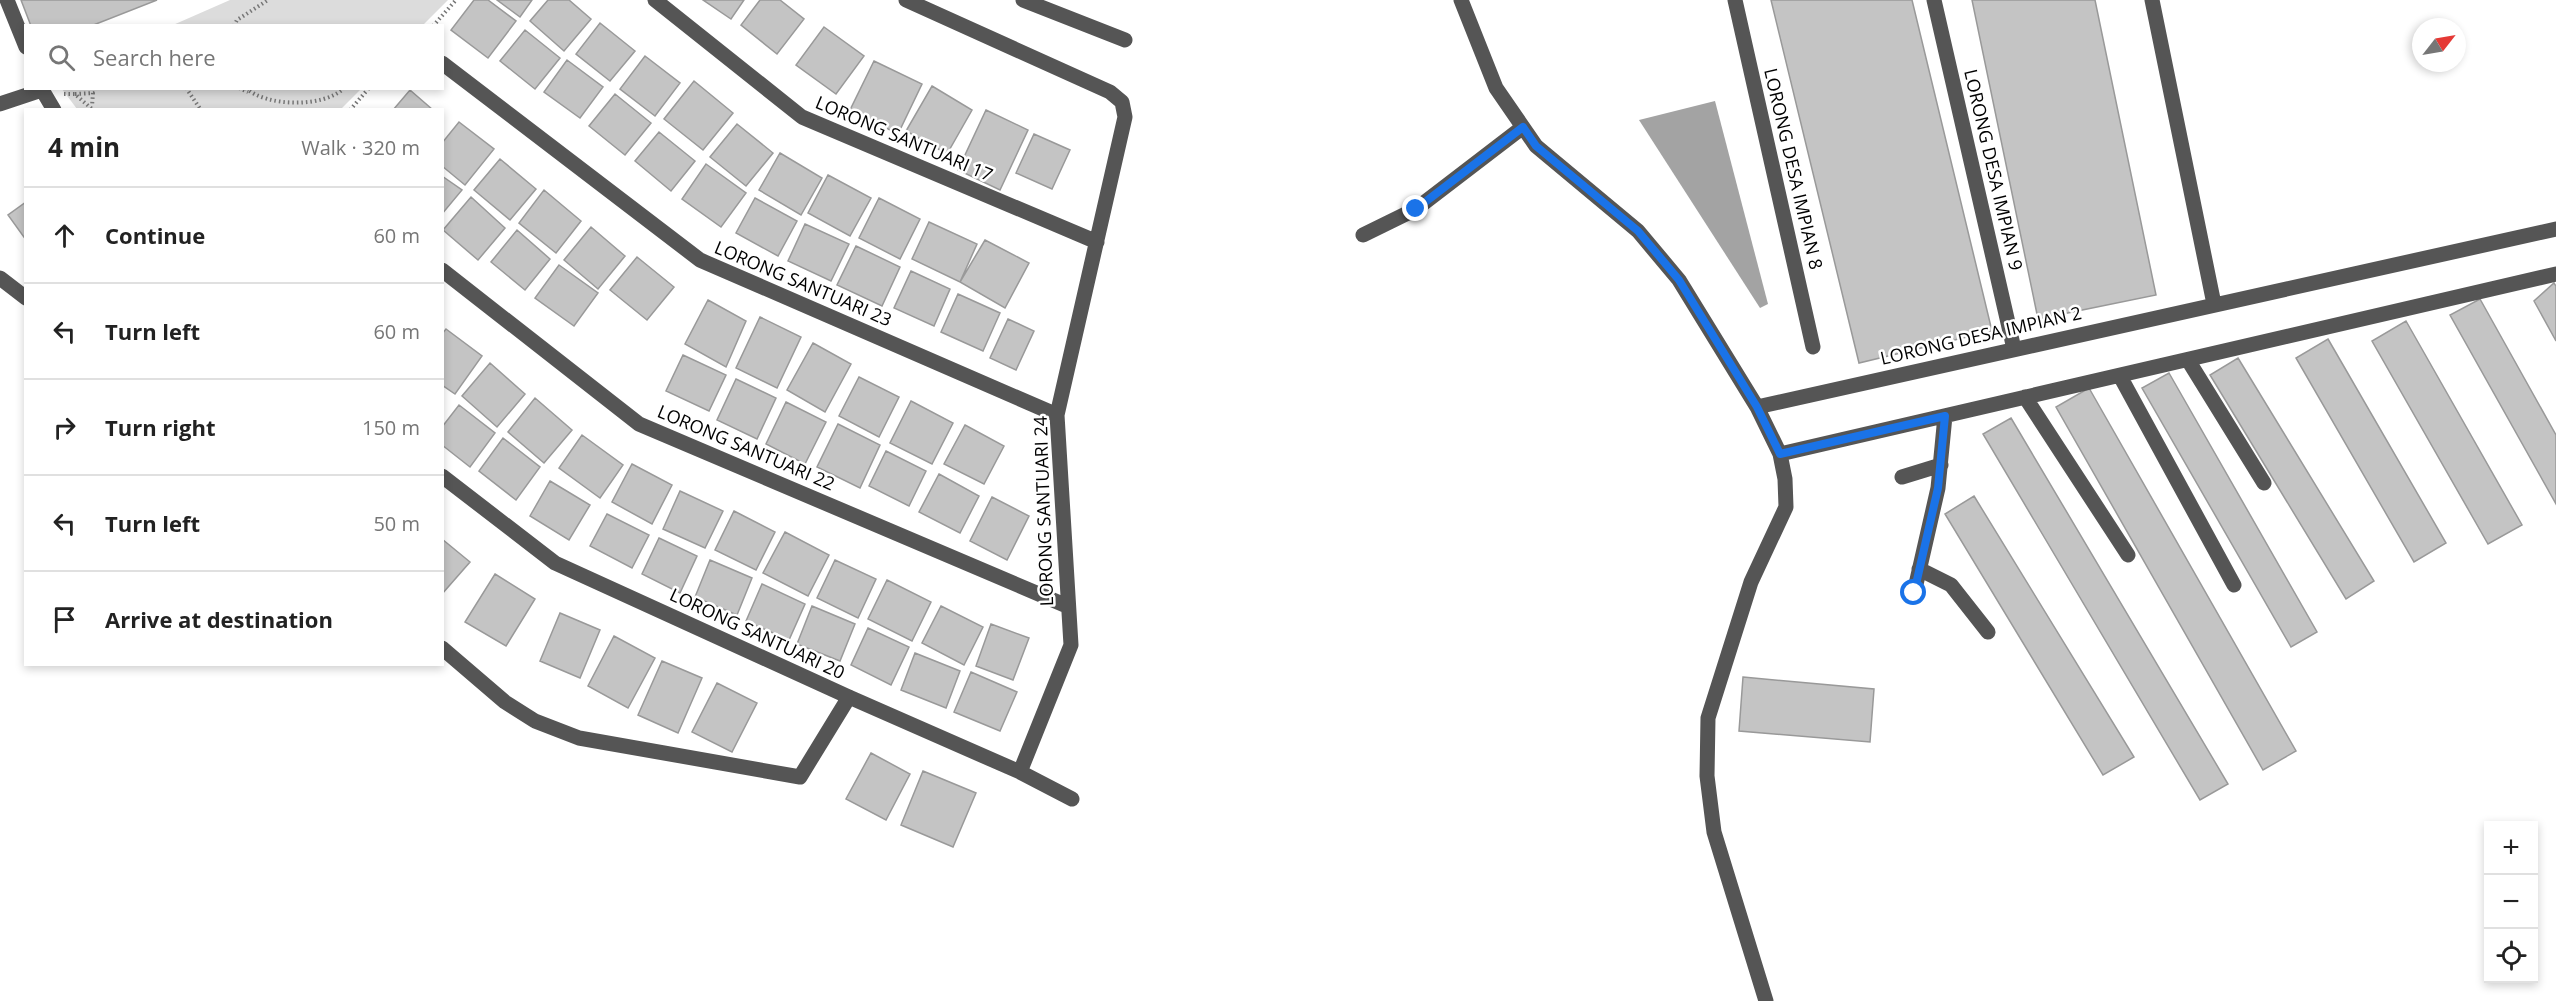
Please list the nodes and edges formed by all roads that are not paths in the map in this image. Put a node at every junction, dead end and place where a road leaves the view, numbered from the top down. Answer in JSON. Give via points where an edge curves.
{"nodes":[{"id":1,"x":8,"y":0,"type":"edge"},
{"id":2,"x":655,"y":0,"type":"edge"},
{"id":3,"x":906,"y":0,"type":"edge"},
{"id":4,"x":1023,"y":0,"type":"edge"},
{"id":5,"x":1461,"y":0,"type":"edge"},
{"id":6,"x":1735,"y":0,"type":"edge"},
{"id":7,"x":1934,"y":0,"type":"edge"},
{"id":8,"x":2152,"y":0,"type":"edge"},
{"id":9,"x":1125,"y":40,"type":"dead end"},
{"id":10,"x":24,"y":42,"type":"edge"},
{"id":11,"x":444,"y":65,"type":"edge"},
{"id":12,"x":38,"y":90,"type":"edge"},
{"id":13,"x":42,"y":90,"type":"edge"},
{"id":14,"x":55,"y":102,"type":"edge"},
{"id":15,"x":0,"y":104,"type":"edge"},
{"id":16,"x":1523,"y":127,"type":"junction"},
{"id":17,"x":2556,"y":229,"type":"edge"},
{"id":18,"x":1362,"y":235,"type":"dead end"},
{"id":19,"x":1097,"y":242,"type":"junction"},
{"id":20,"x":444,"y":272,"type":"edge"},
{"id":21,"x":2556,"y":274,"type":"edge"},
{"id":22,"x":0,"y":278,"type":"edge"},
{"id":23,"x":24,"y":296,"type":"edge"},
{"id":24,"x":2214,"y":304,"type":"junction"},
{"id":25,"x":1813,"y":347,"type":"dead end"},
{"id":26,"x":2014,"y":349,"type":"junction"},
{"id":27,"x":2188,"y":360,"type":"junction"},
{"id":28,"x":2120,"y":376,"type":"junction"},
{"id":29,"x":2025,"y":398,"type":"junction"},
{"id":30,"x":1757,"y":407,"type":"junction"},
{"id":31,"x":1057,"y":415,"type":"junction"},
{"id":32,"x":1945,"y":416,"type":"junction"},
{"id":33,"x":1780,"y":454,"type":"junction"},
{"id":34,"x":1941,"y":465,"type":"junction"},
{"id":35,"x":1902,"y":477,"type":"dead end"},
{"id":36,"x":444,"y":478,"type":"edge"},
{"id":37,"x":2264,"y":483,"type":"dead end"},
{"id":38,"x":2128,"y":555,"type":"dead end"},
{"id":39,"x":1919,"y":569,"type":"junction"},
{"id":40,"x":2234,"y":585,"type":"dead end"},
{"id":41,"x":1914,"y":593,"type":"dead end"},
{"id":42,"x":1067,"y":606,"type":"junction"},
{"id":43,"x":1988,"y":632,"type":"dead end"},
{"id":44,"x":444,"y":650,"type":"edge"},
{"id":45,"x":849,"y":698,"type":"junction"},
{"id":46,"x":1020,"y":772,"type":"junction"},
{"id":47,"x":1072,"y":799,"type":"dead end"},
{"id":48,"x":1766,"y":1001,"type":"edge"}],
"edges":[{"from":1,"to":10,"type":"street"},
{"from":2,"to":19,"type":"street","name":"LORONG SANTUARI 17","via":[[802,117]]},
{"from":3,"to":19,"type":"street","name":"LORONG SANTUARI 24","via":[[1110,92],[1122,102],[1125,117]]},
{"from":4,"to":9,"type":"street"},
{"from":5,"to":16,"type":"street","via":[[1496,88]]},
{"from":6,"to":25,"type":"street","name":"LORONG DESA IMPIAN 8"},
{"from":7,"to":26,"type":"street","name":"LORONG DESA IMPIAN 9"},
{"from":8,"to":24,"type":"street"},
{"from":11,"to":31,"type":"street","name":"LORONG SANTUARI 23","via":[[700,261]]},
{"from":12,"to":15,"type":"street"},
{"from":13,"to":14,"type":"street"},
{"from":16,"to":18,"type":"street","via":[[1416,209]]},
{"from":16,"to":30,"type":"street","via":[[1536,146],[1638,231],[1679,280]]},
{"from":17,"to":24,"type":"street","name":"LORONG DESA IMPIAN 2"},
{"from":19,"to":31,"type":"street","name":"LORONG SANTUARI 24"},
{"from":20,"to":42,"type":"street","name":"LORONG SANTUARI 22","via":[[639,424]]},
{"from":21,"to":27,"type":"street"},
{"from":22,"to":23,"type":"street"},
{"from":24,"to":26,"type":"street","name":"LORONG DESA IMPIAN 2"},
{"from":26,"to":30,"type":"street","name":"LORONG DESA IMPIAN 2"},
{"from":27,"to":28,"type":"street"},
{"from":27,"to":37,"type":"street"},
{"from":28,"to":29,"type":"street"},
{"from":28,"to":40,"type":"street"},
{"from":29,"to":32,"type":"street"},
{"from":29,"to":38,"type":"street"},
{"from":30,"to":33,"type":"street"},
{"from":31,"to":42,"type":"street","name":"LORONG SANTUARI 24"},
{"from":32,"to":33,"type":"street"},
{"from":32,"to":34,"type":"street"},
{"from":33,"to":48,"type":"street","via":[[1786,507],[1751,582],[1708,718],[1707,776],[1714,832]]},
{"from":34,"to":35,"type":"street"},
{"from":34,"to":39,"type":"street"},
{"from":36,"to":45,"type":"street","name":"LORONG SANTUARI 20","via":[[555,563]]},
{"from":39,"to":41,"type":"street"},
{"from":39,"to":43,"type":"street","via":[[1950,585]]},
{"from":42,"to":46,"type":"street","name":"LORONG SANTUARI 24","via":[[1071,645]]},
{"from":44,"to":45,"type":"street","via":[[505,702],[535,720],[579,738],[800,777]]},
{"from":45,"to":46,"type":"street","name":"LORONG SANTUARI 20"},
{"from":46,"to":47,"type":"street","name":"LORONG SANTUARI 20"}]}
